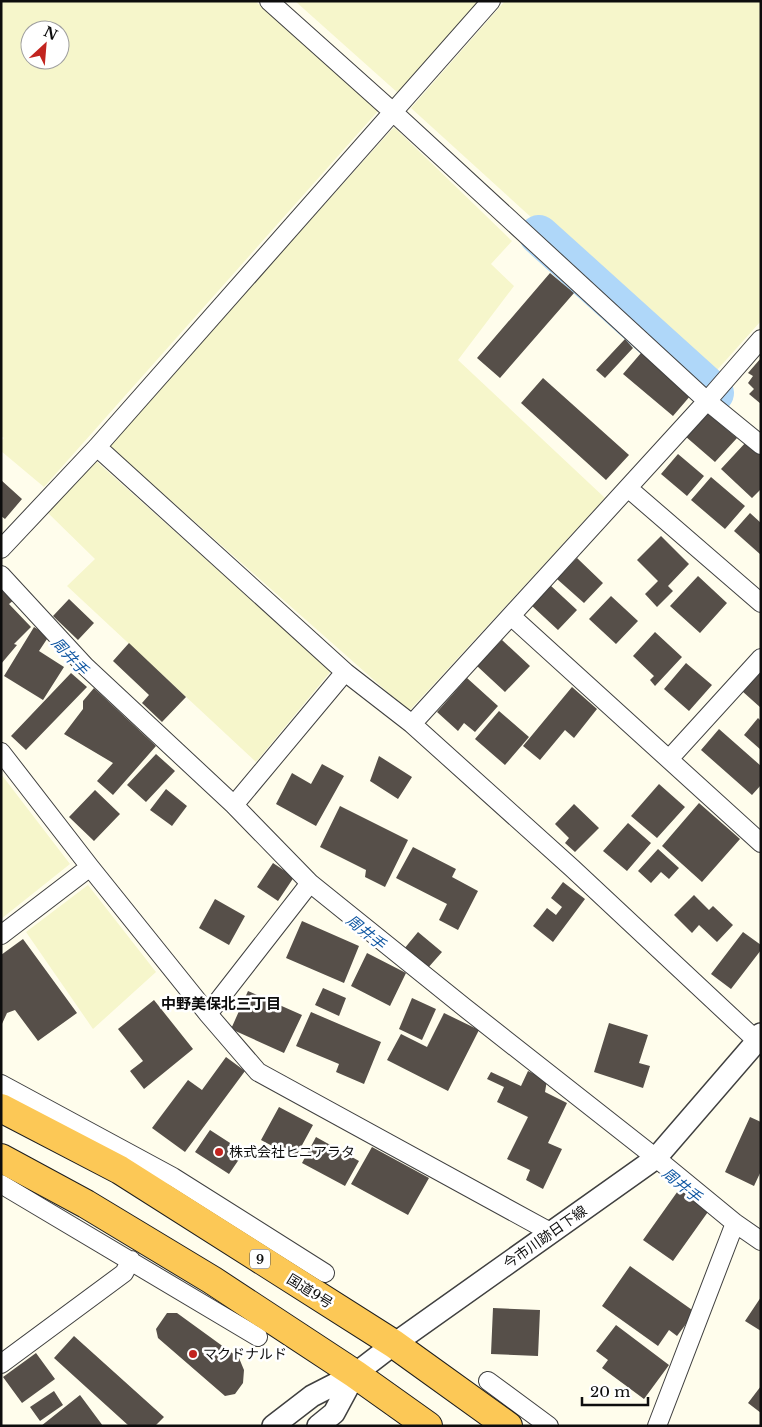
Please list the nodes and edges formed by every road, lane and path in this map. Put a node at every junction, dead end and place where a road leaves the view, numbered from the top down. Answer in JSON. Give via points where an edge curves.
{"nodes":[{"id":1,"x":269,"y":1,"type":"edge"},
{"id":2,"x":491,"y":1,"type":"edge"},
{"id":3,"x":393,"y":112,"type":"junction"},
{"id":4,"x":761,"y":339,"type":"edge"},
{"id":5,"x":708,"y":401,"type":"junction"},
{"id":6,"x":761,"y":445,"type":"edge"},
{"id":7,"x":97,"y":447,"type":"junction"},
{"id":8,"x":628,"y":488,"type":"junction"},
{"id":9,"x":1,"y":548,"type":"edge"},
{"id":10,"x":1,"y":575,"type":"edge"},
{"id":11,"x":761,"y":603,"type":"edge"},
{"id":12,"x":511,"y":616,"type":"junction"},
{"id":13,"x":761,"y":658,"type":"edge"},
{"id":14,"x":345,"y":672,"type":"junction"},
{"id":15,"x":412,"y":724,"type":"junction"},
{"id":16,"x":1,"y":752,"type":"edge"},
{"id":17,"x":669,"y":759,"type":"junction"},
{"id":18,"x":234,"y":805,"type":"junction"},
{"id":19,"x":761,"y":843,"type":"edge"},
{"id":20,"x":90,"y":867,"type":"junction"},
{"id":21,"x":310,"y":883,"type":"junction"},
{"id":22,"x":1,"y":935,"type":"edge"},
{"id":23,"x":208,"y":1014,"type":"junction"},
{"id":24,"x":759,"y":1037,"type":"edge"},
{"id":25,"x":1,"y":1084,"type":"edge"},
{"id":26,"x":1,"y":1108,"type":"edge"},
{"id":27,"x":1,"y":1158,"type":"edge"},
{"id":28,"x":656,"y":1158,"type":"junction"},
{"id":29,"x":1,"y":1184,"type":"edge"},
{"id":30,"x":220,"y":1207,"type":"junction"},
{"id":31,"x":735,"y":1223,"type":"junction"},
{"id":32,"x":552,"y":1233,"type":"junction"},
{"id":33,"x":761,"y":1241,"type":"edge"},
{"id":34,"x":239,"y":1246,"type":"junction"},
{"id":35,"x":131,"y":1260,"type":"junction"},
{"id":36,"x":325,"y":1273,"type":"dead end"},
{"id":37,"x":212,"y":1280,"type":"junction"},
{"id":38,"x":166,"y":1281,"type":"junction"},
{"id":39,"x":258,"y":1337,"type":"dead end"},
{"id":40,"x":394,"y":1344,"type":"junction"},
{"id":41,"x":1,"y":1364,"type":"edge"},
{"id":42,"x":355,"y":1374,"type":"junction"},
{"id":43,"x":488,"y":1381,"type":"dead end"},
{"id":44,"x":273,"y":1426,"type":"edge"},
{"id":45,"x":318,"y":1426,"type":"edge"},
{"id":46,"x":428,"y":1426,"type":"edge"},
{"id":47,"x":508,"y":1426,"type":"edge"},
{"id":48,"x":549,"y":1426,"type":"edge"},
{"id":49,"x":657,"y":1426,"type":"edge"}],
"edges":[{"from":1,"to":3,"type":"street"},
{"from":2,"to":3,"type":"street"},
{"from":3,"to":5,"type":"street"},
{"from":3,"to":7,"type":"street"},
{"from":4,"to":5,"type":"street"},
{"from":5,"to":6,"type":"street"},
{"from":5,"to":8,"type":"street"},
{"from":7,"to":9,"type":"street"},
{"from":7,"to":14,"type":"street"},
{"from":8,"to":11,"type":"street"},
{"from":8,"to":12,"type":"street"},
{"from":10,"to":18,"type":"street","via":[[85,666]]},
{"from":12,"to":15,"type":"street"},
{"from":12,"to":17,"type":"street"},
{"from":13,"to":17,"type":"street"},
{"from":14,"to":15,"type":"street"},
{"from":14,"to":18,"type":"street"},
{"from":15,"to":24,"type":"street"},
{"from":16,"to":20,"type":"street"},
{"from":17,"to":19,"type":"street"},
{"from":18,"to":21,"type":"street"},
{"from":20,"to":22,"type":"street"},
{"from":20,"to":23,"type":"street"},
{"from":21,"to":23,"type":"street"},
{"from":21,"to":28,"type":"street"},
{"from":23,"to":32,"type":"street","via":[[258,1072]]},
{"from":24,"to":28,"type":"street","name":"今市川跡日下線"},
{"from":25,"to":30,"type":"street","via":[[173,1177]]},
{"from":26,"to":34,"type":"highway","name":"国道9号","number":"9","via":[[120,1170]]},
{"from":27,"to":37,"type":"highway","via":[[86,1204]]},
{"from":28,"to":31,"type":"street"},
{"from":28,"to":32,"type":"street","name":"今市川跡日下線"},
{"from":29,"to":35,"type":"street"},
{"from":30,"to":34,"type":"street"},
{"from":30,"to":36,"type":"street"},
{"from":31,"to":33,"type":"street"},
{"from":31,"to":49,"type":"street"},
{"from":32,"to":40,"type":"street","name":"今市川跡日下線"},
{"from":34,"to":40,"type":"highway","name":"国道9号","number":"9"},
{"from":35,"to":38,"type":"street"},
{"from":35,"to":41,"type":"street","via":[[124,1273]]},
{"from":37,"to":38,"type":"street"},
{"from":37,"to":42,"type":"highway"},
{"from":38,"to":39,"type":"street"},
{"from":40,"to":42,"type":"street","name":"今市川跡日下線"},
{"from":40,"to":47,"type":"highway","name":"国道9号","number":"9"},
{"from":42,"to":44,"type":"street","via":[[312,1396]]},
{"from":42,"to":45,"type":"street","name":"今市川跡日下線","via":[[334,1413]]},
{"from":42,"to":46,"type":"highway"},
{"from":43,"to":48,"type":"street"}]}
